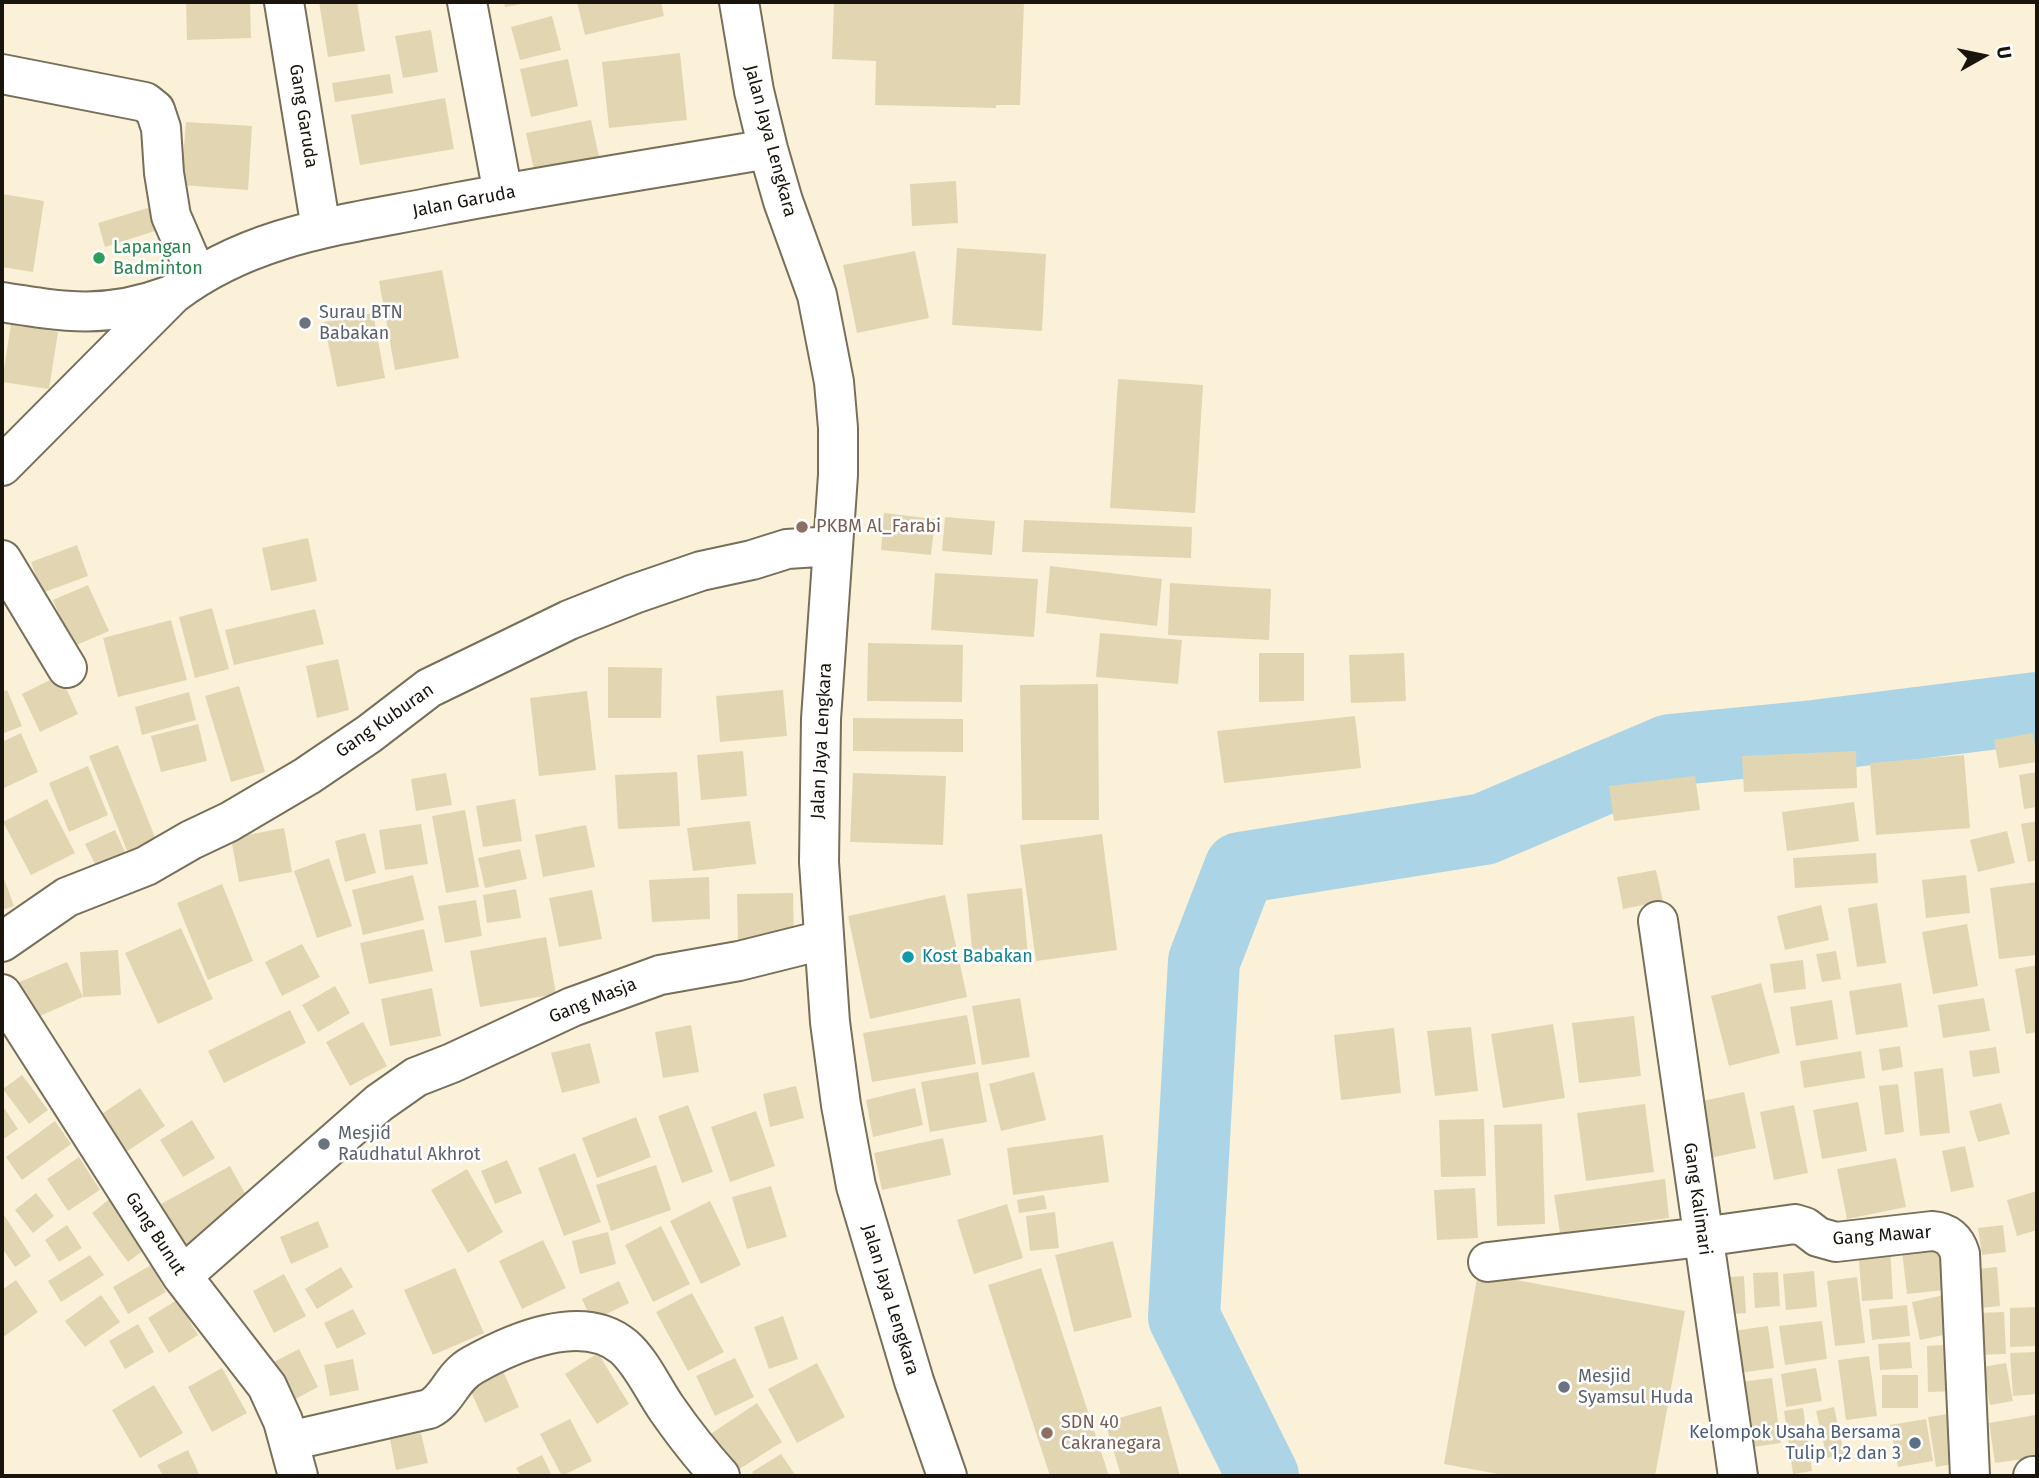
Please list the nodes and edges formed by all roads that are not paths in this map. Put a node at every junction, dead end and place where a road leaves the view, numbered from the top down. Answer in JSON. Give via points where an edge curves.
{"nodes":[{"id":1,"x":284,"y":2,"type":"edge"},
{"id":2,"x":467,"y":2,"type":"edge"},
{"id":3,"x":739,"y":2,"type":"edge"},
{"id":4,"x":2,"y":74,"type":"edge"},
{"id":5,"x":768,"y":149,"type":"junction"},
{"id":6,"x":503,"y":194,"type":"junction"},
{"id":7,"x":321,"y":229,"type":"junction"},
{"id":8,"x":185,"y":285,"type":"junction"},
{"id":9,"x":2,"y":302,"type":"edge"},
{"id":10,"x":2,"y":466,"type":"edge"},
{"id":11,"x":833,"y":545,"type":"junction"},
{"id":12,"x":2,"y":560,"type":"edge"},
{"id":13,"x":67,"y":668,"type":"dead end"},
{"id":14,"x":1658,"y":921,"type":"dead end"},
{"id":15,"x":823,"y":940,"type":"junction"},
{"id":16,"x":2,"y":942,"type":"edge"},
{"id":17,"x":2,"y":994,"type":"edge"},
{"id":18,"x":1702,"y":1237,"type":"junction"},
{"id":19,"x":1488,"y":1262,"type":"dead end"},
{"id":20,"x":182,"y":1276,"type":"junction"},
{"id":21,"x":293,"y":1459,"type":"edge"},
{"id":22,"x":720,"y":1476,"type":"edge"},
{"id":23,"x":947,"y":1476,"type":"edge"},
{"id":24,"x":1738,"y":1476,"type":"edge"},
{"id":25,"x":1970,"y":1476,"type":"edge"}],
"edges":[{"from":1,"to":7,"type":"street","name":"Gang Garuda"},
{"from":2,"to":6,"type":"street"},
{"from":3,"to":5,"type":"street","name":"Jalan Jaya Lengkara"},
{"from":4,"to":8,"type":"street","via":[[145,102],[155,110]]},
{"from":5,"to":6,"type":"street","name":"Jalan Garuda"},
{"from":5,"to":11,"type":"street","name":"Jalan Jaya Lengkara","via":[[817,295],[834,382],[838,475]]},
{"from":6,"to":7,"type":"street","name":"Jalan Garuda"},
{"from":7,"to":8,"type":"street","name":"Jalan Garuda","via":[[249,249]]},
{"from":8,"to":9,"type":"street","name":"Jalan Garuda","via":[[145,305],[115,311],[85,313]]},
{"from":8,"to":10,"type":"street","name":"Jalan Garuda"},
{"from":11,"to":15,"type":"street","name":"Jalan Jaya Lengkara","via":[[818,785]]},
{"from":11,"to":16,"type":"street","name":"Gang Kuburan","via":[[787,550],[701,571],[623,598],[507,650],[429,688],[307,776],[229,822],[146,866],[67,897]]},
{"from":12,"to":13,"type":"street"},
{"from":14,"to":18,"type":"street","name":"Gang Kalimari"},
{"from":15,"to":20,"type":"street","name":"Gang Masja","via":[[660,975],[416,1077],[379,1102]]},
{"from":15,"to":23,"type":"street","name":"Jalan Jaya Lengkara","via":[[832,1036],[856,1186]]},
{"from":17,"to":20,"type":"street","name":"Gang Bunut"},
{"from":18,"to":19,"type":"street","name":"Gang Mawar"},
{"from":18,"to":24,"type":"street","name":"Gang Kalimari"},
{"from":18,"to":25,"type":"street","name":"Gang Mawar","via":[[1795,1224],[1836,1242],[1932,1231],[1949,1236],[1960,1254]]},
{"from":20,"to":21,"type":"street","name":"Gang Bunut","via":[[267,1386]]},
{"from":21,"to":22,"type":"street","via":[[429,1409],[475,1363],[540,1336],[585,1331],[605,1335],[631,1354]]}]}
